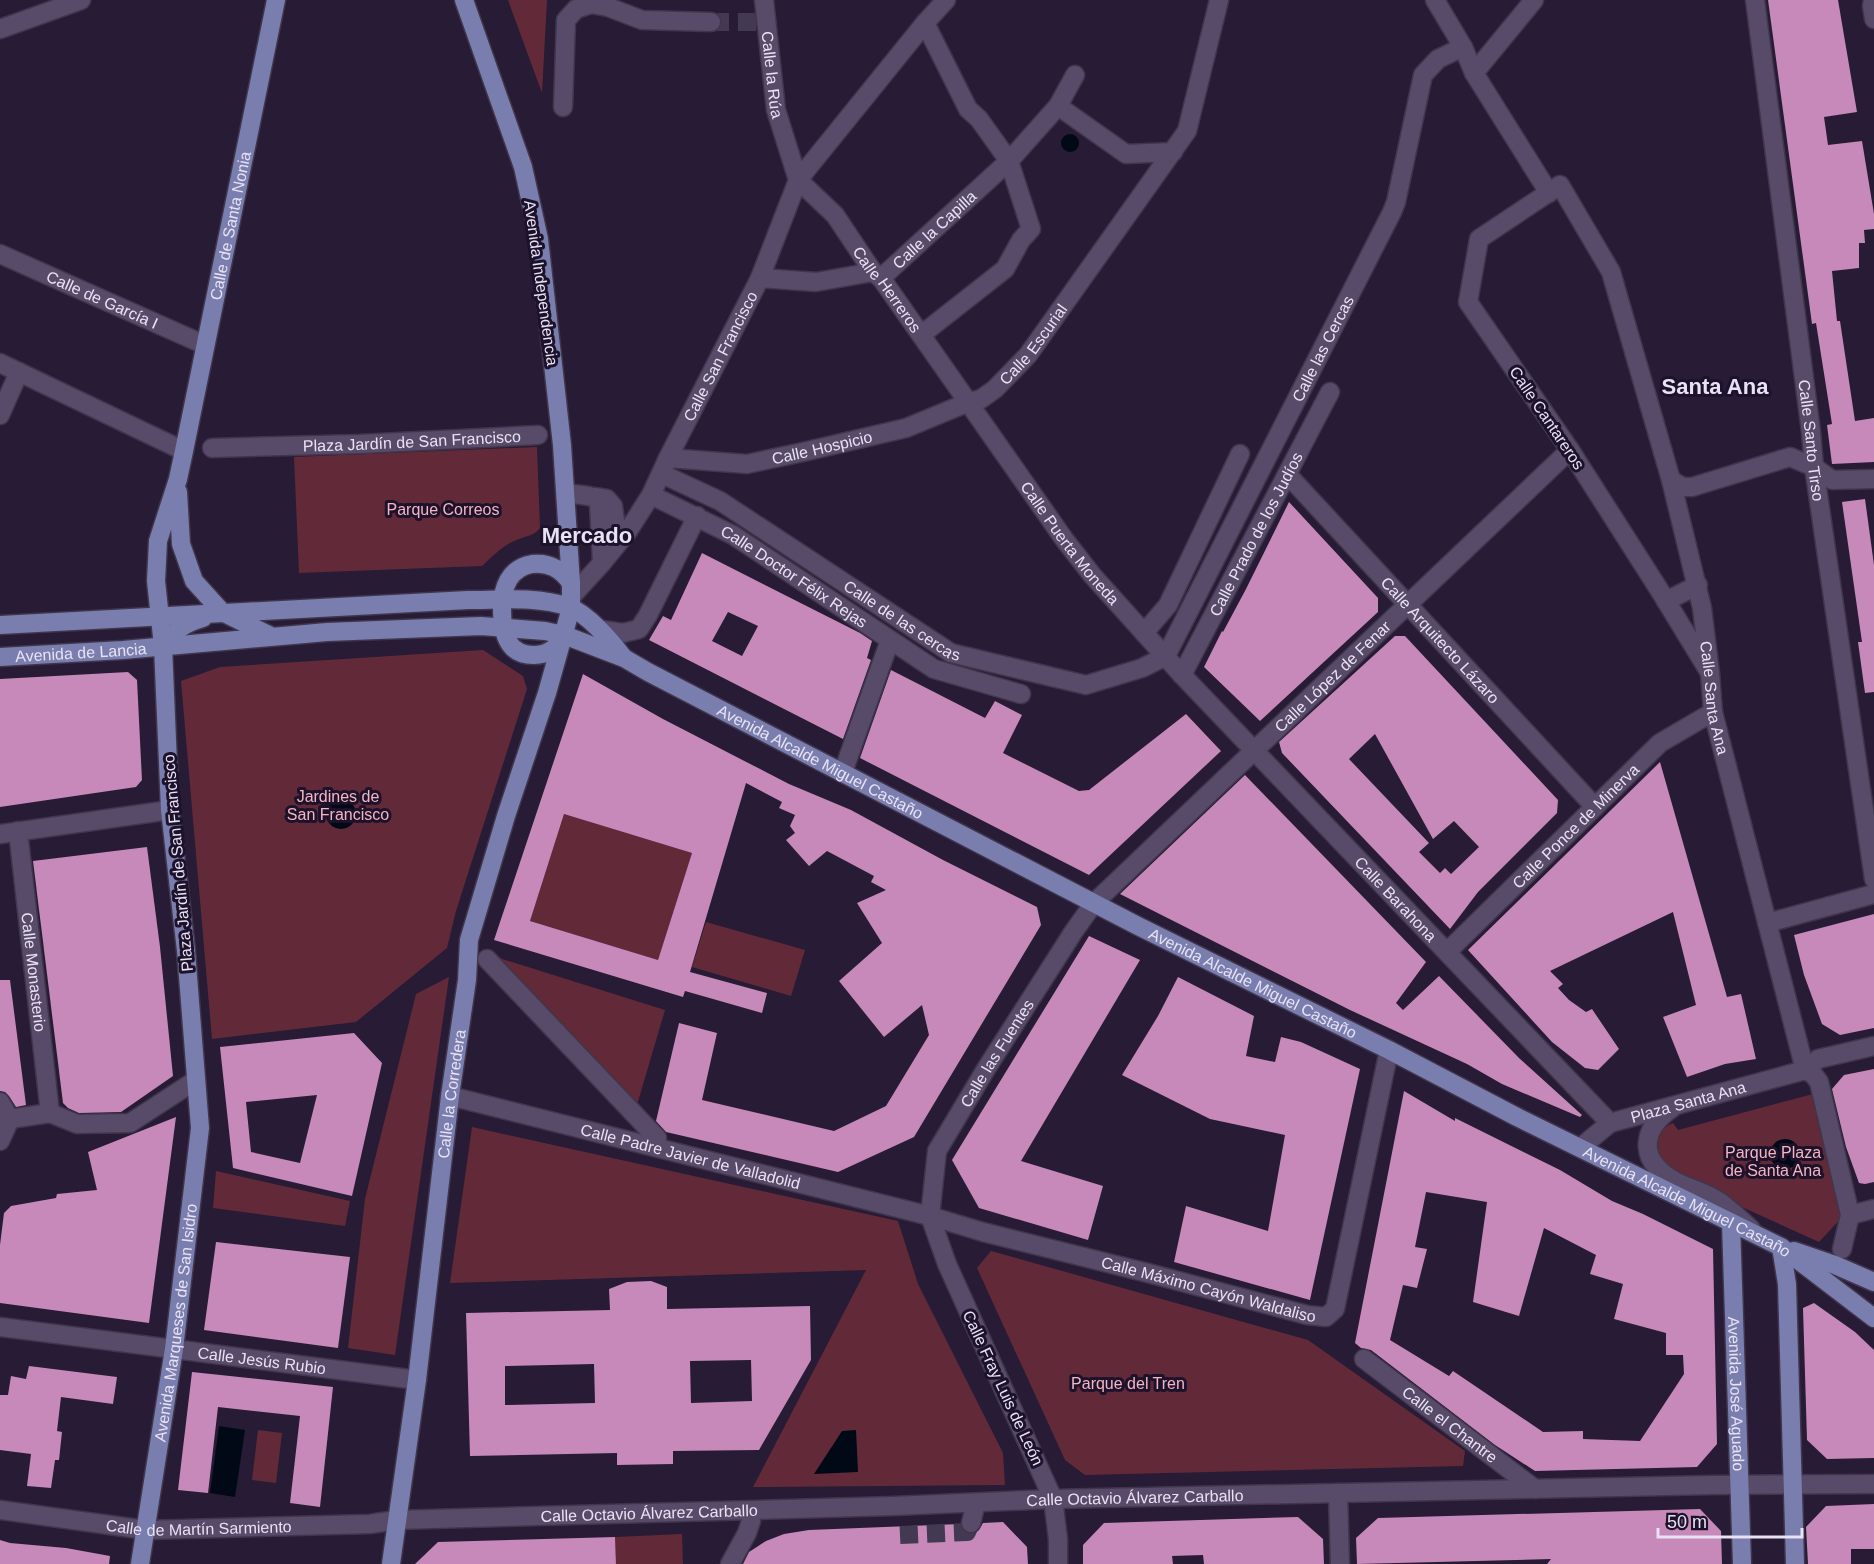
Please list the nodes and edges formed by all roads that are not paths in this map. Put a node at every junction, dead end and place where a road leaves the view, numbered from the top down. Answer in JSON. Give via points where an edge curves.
{"nodes":[{"id":1,"x":81,"y":0,"type":"edge"},
{"id":2,"x":276,"y":0,"type":"edge"},
{"id":3,"x":464,"y":0,"type":"edge"},
{"id":4,"x":764,"y":0,"type":"edge"},
{"id":5,"x":946,"y":0,"type":"edge"},
{"id":6,"x":1219,"y":0,"type":"edge"},
{"id":7,"x":1435,"y":0,"type":"edge"},
{"id":8,"x":1534,"y":0,"type":"edge"},
{"id":9,"x":1755,"y":0,"type":"edge"},
{"id":10,"x":1874,"y":0,"type":"edge"},
{"id":11,"x":608,"y":4,"type":"edge"},
{"id":12,"x":1874,"y":19,"type":"edge"},
{"id":13,"x":711,"y":22,"type":"tunnel mouth"},
{"id":14,"x":926,"y":23,"type":"junction"},
{"id":15,"x":0,"y":29,"type":"edge"},
{"id":16,"x":1463,"y":47,"type":"junction"},
{"id":17,"x":1474,"y":73,"type":"junction"},
{"id":18,"x":1075,"y":75,"type":"dead end"},
{"id":19,"x":1058,"y":106,"type":"junction"},
{"id":20,"x":563,"y":107,"type":"dead end"},
{"id":21,"x":1177,"y":146,"type":"junction"},
{"id":22,"x":1009,"y":160,"type":"junction"},
{"id":23,"x":798,"y":180,"type":"junction"},
{"id":24,"x":1554,"y":189,"type":"junction"},
{"id":25,"x":0,"y":254,"type":"edge"},
{"id":26,"x":878,"y":275,"type":"junction"},
{"id":27,"x":760,"y":278,"type":"junction"},
{"id":28,"x":921,"y":335,"type":"junction"},
{"id":29,"x":205,"y":345,"type":"junction"},
{"id":30,"x":0,"y":363,"type":"edge"},
{"id":31,"x":19,"y":372,"type":"junction"},
{"id":32,"x":1330,"y":392,"type":"dead end"},
{"id":33,"x":969,"y":402,"type":"junction"},
{"id":34,"x":0,"y":415,"type":"edge"},
{"id":35,"x":538,"y":435,"type":"dead end"},
{"id":36,"x":212,"y":448,"type":"dead end"},
{"id":37,"x":1570,"y":450,"type":"junction"},
{"id":38,"x":184,"y":451,"type":"junction"},
{"id":39,"x":1240,"y":454,"type":"dead end"},
{"id":40,"x":665,"y":466,"type":"junction"},
{"id":41,"x":1814,"y":467,"type":"junction"},
{"id":42,"x":1287,"y":474,"type":"junction"},
{"id":43,"x":178,"y":479,"type":"junction"},
{"id":44,"x":1874,"y":479,"type":"edge"},
{"id":45,"x":1671,"y":480,"type":"junction"},
{"id":46,"x":566,"y":493,"type":"junction"},
{"id":47,"x":651,"y":495,"type":"junction"},
{"id":48,"x":594,"y":497,"type":"junction"},
{"id":49,"x":697,"y":516,"type":"junction"},
{"id":50,"x":618,"y":543,"type":"junction"},
{"id":51,"x":602,"y":563,"type":"junction"},
{"id":52,"x":1698,"y":585,"type":"junction"},
{"id":53,"x":571,"y":596,"type":"junction"},
{"id":54,"x":502,"y":600,"type":"junction"},
{"id":55,"x":1666,"y":601,"type":"junction"},
{"id":56,"x":1407,"y":604,"type":"junction"},
{"id":57,"x":222,"y":612,"type":"junction"},
{"id":58,"x":160,"y":616,"type":"junction"},
{"id":59,"x":0,"y":625,"type":"edge"},
{"id":60,"x":502,"y":627,"type":"junction"},
{"id":61,"x":602,"y":630,"type":"junction"},
{"id":62,"x":1144,"y":633,"type":"junction"},
{"id":63,"x":564,"y":635,"type":"junction"},
{"id":64,"x":271,"y":636,"type":"junction"},
{"id":65,"x":890,"y":640,"type":"junction"},
{"id":66,"x":163,"y":646,"type":"junction"},
{"id":67,"x":1166,"y":656,"type":"junction"},
{"id":68,"x":0,"y":657,"type":"edge"},
{"id":69,"x":624,"y":658,"type":"junction"},
{"id":70,"x":1710,"y":673,"type":"junction"},
{"id":71,"x":1182,"y":675,"type":"junction"},
{"id":72,"x":1021,"y":694,"type":"dead end"},
{"id":73,"x":1713,"y":712,"type":"junction"},
{"id":74,"x":1254,"y":750,"type":"junction"},
{"id":75,"x":843,"y":772,"type":"junction"},
{"id":76,"x":1595,"y":807,"type":"junction"},
{"id":77,"x":170,"y":810,"type":"junction"},
{"id":78,"x":9,"y":833,"type":"edge"},
{"id":79,"x":1874,"y":879,"type":"edge"},
{"id":80,"x":1874,"y":894,"type":"edge"},
{"id":81,"x":1094,"y":903,"type":"junction"},
{"id":82,"x":1767,"y":923,"type":"junction"},
{"id":83,"x":1447,"y":952,"type":"junction"},
{"id":84,"x":487,"y":959,"type":"dead end"},
{"id":85,"x":1874,"y":1047,"type":"edge"},
{"id":86,"x":1389,"y":1050,"type":"junction"},
{"id":87,"x":1804,"y":1070,"type":"junction"},
{"id":88,"x":196,"y":1080,"type":"junction"},
{"id":89,"x":450,"y":1096,"type":"junction"},
{"id":90,"x":0,"y":1102,"type":"edge"},
{"id":91,"x":1677,"y":1105,"type":"junction"},
{"id":92,"x":50,"y":1113,"type":"junction"},
{"id":93,"x":10,"y":1119,"type":"junction"},
{"id":94,"x":1610,"y":1123,"type":"junction"},
{"id":95,"x":657,"y":1138,"type":"dead end"},
{"id":96,"x":0,"y":1141,"type":"edge"},
{"id":97,"x":1580,"y":1148,"type":"junction"},
{"id":98,"x":1874,"y":1209,"type":"edge"},
{"id":99,"x":1850,"y":1215,"type":"junction"},
{"id":100,"x":930,"y":1216,"type":"junction"},
{"id":101,"x":1731,"y":1223,"type":"junction"},
{"id":102,"x":1759,"y":1237,"type":"junction"},
{"id":103,"x":1839,"y":1237,"type":"dead end"},
{"id":104,"x":1781,"y":1247,"type":"junction"},
{"id":105,"x":1874,"y":1282,"type":"edge"},
{"id":106,"x":1874,"y":1318,"type":"edge"},
{"id":107,"x":0,"y":1327,"type":"edge"},
{"id":108,"x":174,"y":1349,"type":"junction"},
{"id":109,"x":1364,"y":1359,"type":"dead end"},
{"id":110,"x":417,"y":1380,"type":"junction"},
{"id":111,"x":1874,"y":1484,"type":"edge"},
{"id":112,"x":1740,"y":1485,"type":"junction"},
{"id":113,"x":1793,"y":1485,"type":"junction"},
{"id":114,"x":1535,"y":1489,"type":"junction"},
{"id":115,"x":1338,"y":1493,"type":"junction"},
{"id":116,"x":1053,"y":1499,"type":"junction"},
{"id":117,"x":976,"y":1503,"type":"junction"},
{"id":118,"x":0,"y":1510,"type":"edge"},
{"id":119,"x":396,"y":1520,"type":"junction"},
{"id":120,"x":750,"y":1521,"type":"dead end"},
{"id":121,"x":971,"y":1523,"type":"dead end"},
{"id":122,"x":146,"y":1530,"type":"junction"},
{"id":123,"x":140,"y":1564,"type":"edge"},
{"id":124,"x":390,"y":1564,"type":"edge"},
{"id":125,"x":730,"y":1564,"type":"edge"},
{"id":126,"x":1058,"y":1564,"type":"edge"},
{"id":127,"x":1340,"y":1564,"type":"edge"},
{"id":128,"x":1742,"y":1564,"type":"edge"},
{"id":129,"x":1795,"y":1564,"type":"edge"}],
"edges":[{"from":1,"to":15,"type":"street"},
{"from":2,"to":29,"type":"main road","name":"Calle de Santa Nonia"},
{"from":3,"to":46,"type":"main road","name":"Avenida Independencia","via":[[523,167],[539,239]]},
{"from":4,"to":23,"type":"street","name":"Calle la Rúa","via":[[776,110]]},
{"from":5,"to":14,"type":"street","name":"Calle San Francisco"},
{"from":6,"to":21,"type":"street","name":"Calle Escurial","via":[[1187,131]]},
{"from":7,"to":16,"type":"street","name":"Calle Santa Ana"},
{"from":8,"to":17,"type":"street"},
{"from":9,"to":41,"type":"street","name":"Calle Santo Tirso"},
{"from":10,"to":12,"type":"street"},
{"from":11,"to":13,"type":"street","via":[[642,20]]},
{"from":11,"to":20,"type":"street","via":[[576,9],[566,21]]},
{"from":14,"to":22,"type":"street","via":[[968,109]]},
{"from":14,"to":23,"type":"street","name":"Calle San Francisco"},
{"from":16,"to":17,"type":"street","name":"Calle Santa Ana"},
{"from":16,"to":67,"type":"street","name":"Calle las Cercas","via":[[1438,59],[1423,75],[1392,212]]},
{"from":17,"to":24,"type":"street","name":"Calle Santa Ana"},
{"from":18,"to":19,"type":"street","name":"Calle la Capilla"},
{"from":19,"to":21,"type":"street","via":[[1126,153]]},
{"from":19,"to":22,"type":"street","name":"Calle la Capilla"},
{"from":21,"to":33,"type":"street","name":"Calle Escurial","via":[[1028,355],[995,389]]},
{"from":22,"to":26,"type":"street","name":"Calle la Capilla"},
{"from":22,"to":28,"type":"street","via":[[1031,229],[1005,269]]},
{"from":23,"to":26,"type":"street","name":"Calle Herreros","via":[[835,215]]},
{"from":23,"to":27,"type":"street","name":"Calle San Francisco"},
{"from":24,"to":37,"type":"street","name":"Calle Cantareros","via":[[1479,238],[1468,302]]},
{"from":24,"to":45,"type":"street","name":"Calle Santa Ana","via":[[1611,272]]},
{"from":25,"to":29,"type":"street","name":"Calle de García I"},
{"from":26,"to":27,"type":"street","via":[[816,282]]},
{"from":26,"to":28,"type":"street","name":"Calle Herreros"},
{"from":27,"to":40,"type":"street","name":"Calle San Francisco"},
{"from":28,"to":33,"type":"street","name":"Calle Herreros"},
{"from":29,"to":38,"type":"main road","name":"Calle de Santa Nonia"},
{"from":30,"to":31,"type":"street"},
{"from":31,"to":34,"type":"street"},
{"from":31,"to":38,"type":"street"},
{"from":32,"to":42,"type":"street","name":"Calle Prado de los Judíos"},
{"from":33,"to":40,"type":"street","name":"Calle Hospicio","via":[[906,428],[747,464]]},
{"from":33,"to":62,"type":"street","name":"Calle Puerta Moneda","via":[[1064,539]]},
{"from":35,"to":36,"type":"street","name":"Plaza Jardín de San Francisco"},
{"from":37,"to":55,"type":"street","name":"Calle Cantareros"},
{"from":37,"to":56,"type":"street","name":"Calle López de Fenar"},
{"from":38,"to":43,"type":"main road","name":"Calle de Santa Nonia"},
{"from":39,"to":62,"type":"street","via":[[1168,605]]},
{"from":40,"to":47,"type":"street","name":"Calle San Francisco"},
{"from":40,"to":67,"type":"street","name":"Calle de las cercas","via":[[951,653],[1086,685],[1142,668]]},
{"from":41,"to":44,"type":"street","via":[[1832,480]]},
{"from":41,"to":45,"type":"street","via":[[1790,458],[1692,487]]},
{"from":41,"to":79,"type":"street","name":"Calle Santo Tirso"},
{"from":42,"to":56,"type":"street","name":"Calle Arquitecto Lázaro"},
{"from":42,"to":71,"type":"street","name":"Calle Prado de los Judíos"},
{"from":43,"to":57,"type":"main road","via":[[181,544],[194,581]]},
{"from":43,"to":58,"type":"main road","name":"Plaza Jardín de San Francisco","via":[[158,541],[156,581]]},
{"from":45,"to":52,"type":"street","name":"Calle Santa Ana"},
{"from":46,"to":48,"type":"street"},
{"from":46,"to":53,"type":"main road"},
{"from":47,"to":49,"type":"street"},
{"from":47,"to":50,"type":"street"},
{"from":48,"to":50,"type":"street","via":[[607,499],[613,507]]},
{"from":48,"to":51,"type":"street","via":[[599,504]]},
{"from":49,"to":61,"type":"street","via":[[639,629],[622,633]]},
{"from":49,"to":65,"type":"street","name":"Calle Doctor Félix Rejas","via":[[733,535]]},
{"from":50,"to":51,"type":"street"},
{"from":51,"to":53,"type":"street"},
{"from":52,"to":55,"type":"street"},
{"from":52,"to":70,"type":"street","name":"Calle Santa Ana"},
{"from":53,"to":54,"type":"main road","via":[[546,603]]},
{"from":53,"to":54,"type":"main road","via":[[559,570],[540,563],[515,571],[506,581]]},
{"from":53,"to":61,"type":"main road"},
{"from":53,"to":63,"type":"main road"},
{"from":54,"to":57,"type":"main road"},
{"from":54,"to":60,"type":"main road"},
{"from":55,"to":70,"type":"street","name":"Calle Cantareros"},
{"from":56,"to":74,"type":"street","name":"Calle López de Fenar"},
{"from":56,"to":76,"type":"street","name":"Calle Arquitecto Lázaro"},
{"from":57,"to":58,"type":"main road"},
{"from":57,"to":64,"type":"main road"},
{"from":57,"to":66,"type":"main road","via":[[187,623]]},
{"from":58,"to":59,"type":"main road","name":"Avenida de Lancia"},
{"from":58,"to":66,"type":"main road","name":"Plaza Jardín de San Francisco"},
{"from":60,"to":63,"type":"main road"},
{"from":60,"to":63,"type":"main road","via":[[512,646],[530,655],[553,650]]},
{"from":60,"to":64,"type":"main road"},
{"from":61,"to":69,"type":"main road"},
{"from":62,"to":67,"type":"street","name":"Calle Puerta Moneda"},
{"from":63,"to":69,"type":"main road"},
{"from":63,"to":89,"type":"main road","name":"Calle la Corredera","via":[[469,940]]},
{"from":64,"to":66,"type":"main road"},
{"from":65,"to":72,"type":"street","name":"Calle Doctor Félix Rejas","via":[[934,669]]},
{"from":65,"to":75,"type":"street"},
{"from":66,"to":68,"type":"main road","name":"Avenida de Lancia"},
{"from":66,"to":77,"type":"main road","name":"Plaza Jardín de San Francisco"},
{"from":67,"to":71,"type":"street","name":"Calle Puerta Moneda"},
{"from":69,"to":75,"type":"main road","name":"Avenida Alcalde Miguel Castaño"},
{"from":70,"to":73,"type":"street","name":"Calle Santa Ana"},
{"from":71,"to":74,"type":"street","name":"Calle Barahona"},
{"from":73,"to":76,"type":"street","name":"Calle Ponce de Minerva","via":[[1660,743]]},
{"from":73,"to":82,"type":"street","name":"Calle Santa Ana"},
{"from":74,"to":81,"type":"street","name":"Calle López de Fenar"},
{"from":74,"to":83,"type":"street","name":"Calle Barahona"},
{"from":75,"to":81,"type":"main road","name":"Avenida Alcalde Miguel Castaño"},
{"from":76,"to":83,"type":"street","name":"Calle Ponce de Minerva"},
{"from":77,"to":78,"type":"street"},
{"from":77,"to":88,"type":"main road","name":"Plaza Jardín de San Francisco"},
{"from":78,"to":92,"type":"street","name":"Calle Monasterio"},
{"from":80,"to":82,"type":"street"},
{"from":81,"to":86,"type":"main road","name":"Avenida Alcalde Miguel Castaño"},
{"from":81,"to":100,"type":"street","name":"Calle las Fuentes","via":[[998,1049],[937,1151]]},
{"from":82,"to":87,"type":"street","name":"Calle Santa Ana"},
{"from":83,"to":94,"type":"street","name":"Calle Barahona"},
{"from":84,"to":95,"type":"street"},
{"from":85,"to":87,"type":"street","name":"Plaza Santa Ana","via":[[1818,1059]]},
{"from":86,"to":97,"type":"main road","name":"Avenida Alcalde Miguel Castaño"},
{"from":86,"to":100,"type":"street","name":"Calle Máximo Cayón Waldaliso","via":[[1335,1309],[1326,1317]]},
{"from":87,"to":91,"type":"street","name":"Plaza Santa Ana"},
{"from":87,"to":99,"type":"street","name":"Calle Santa Ana","via":[[1819,1082]]},
{"from":88,"to":92,"type":"street","via":[[130,1123],[77,1124]]},
{"from":88,"to":108,"type":"main road","name":"Avenida Marqueses de San Isidro","via":[[200,1128]]},
{"from":89,"to":100,"type":"street","name":"Calle Padre Javier de Valladolid"},
{"from":89,"to":110,"type":"main road","name":"Calle la Corredera"},
{"from":90,"to":93,"type":"street"},
{"from":91,"to":94,"type":"street","name":"Plaza Santa Ana"},
{"from":91,"to":102,"type":"street","via":[[1651,1128],[1647,1144],[1651,1158],[1670,1178],[1719,1201]]},
{"from":92,"to":93,"type":"street"},
{"from":93,"to":96,"type":"street"},
{"from":94,"to":97,"type":"street","name":"Plaza Santa Ana"},
{"from":97,"to":101,"type":"main road","name":"Avenida Alcalde Miguel Castaño"},
{"from":98,"to":99,"type":"street"},
{"from":99,"to":103,"type":"street","name":"Calle Santa Ana"},
{"from":100,"to":116,"type":"street","name":"Calle Fray Luis de León","via":[[947,1264]]},
{"from":101,"to":102,"type":"main road","name":"Avenida Alcalde Miguel Castaño"},
{"from":101,"to":112,"type":"main road","name":"Avenida José Aguado"},
{"from":102,"to":104,"type":"main road","name":"Avenida Alcalde Miguel Castaño"},
{"from":104,"to":105,"type":"main road"},
{"from":104,"to":106,"type":"main road","name":"Avenida Alcalde Miguel Castaño"},
{"from":104,"to":113,"type":"main road","via":[[1787,1284]]},
{"from":107,"to":108,"type":"street","name":"Calle Jesús Rubio"},
{"from":108,"to":110,"type":"street","name":"Calle Jesús Rubio"},
{"from":108,"to":122,"type":"main road","name":"Avenida Marqueses de San Isidro"},
{"from":109,"to":114,"type":"street","name":"Calle el Chantre"},
{"from":110,"to":119,"type":"main road","name":"Calle la Corredera"},
{"from":111,"to":113,"type":"street","name":"Calle Octavio Álvarez Carballo"},
{"from":112,"to":113,"type":"street","name":"Calle Octavio Álvarez Carballo"},
{"from":112,"to":114,"type":"street","name":"Calle Octavio Álvarez Carballo"},
{"from":112,"to":128,"type":"main road","name":"Avenida José Aguado"},
{"from":113,"to":129,"type":"main road"},
{"from":114,"to":115,"type":"street","name":"Calle Octavio Álvarez Carballo"},
{"from":115,"to":116,"type":"street","name":"Calle Octavio Álvarez Carballo"},
{"from":115,"to":127,"type":"street"},
{"from":116,"to":117,"type":"street","name":"Calle Octavio Álvarez Carballo"},
{"from":116,"to":126,"type":"street","name":"Calle Fray Luis de León"},
{"from":117,"to":119,"type":"street","name":"Calle Octavio Álvarez Carballo"},
{"from":117,"to":121,"type":"street"},
{"from":118,"to":122,"type":"street","name":"Calle de Martín Sarmiento"},
{"from":119,"to":122,"type":"street","name":"Calle de Martín Sarmiento"},
{"from":119,"to":124,"type":"main road","name":"Calle la Corredera"},
{"from":120,"to":125,"type":"street"},
{"from":122,"to":123,"type":"main road","name":"Avenida Marqueses de San Isidro"}]}
